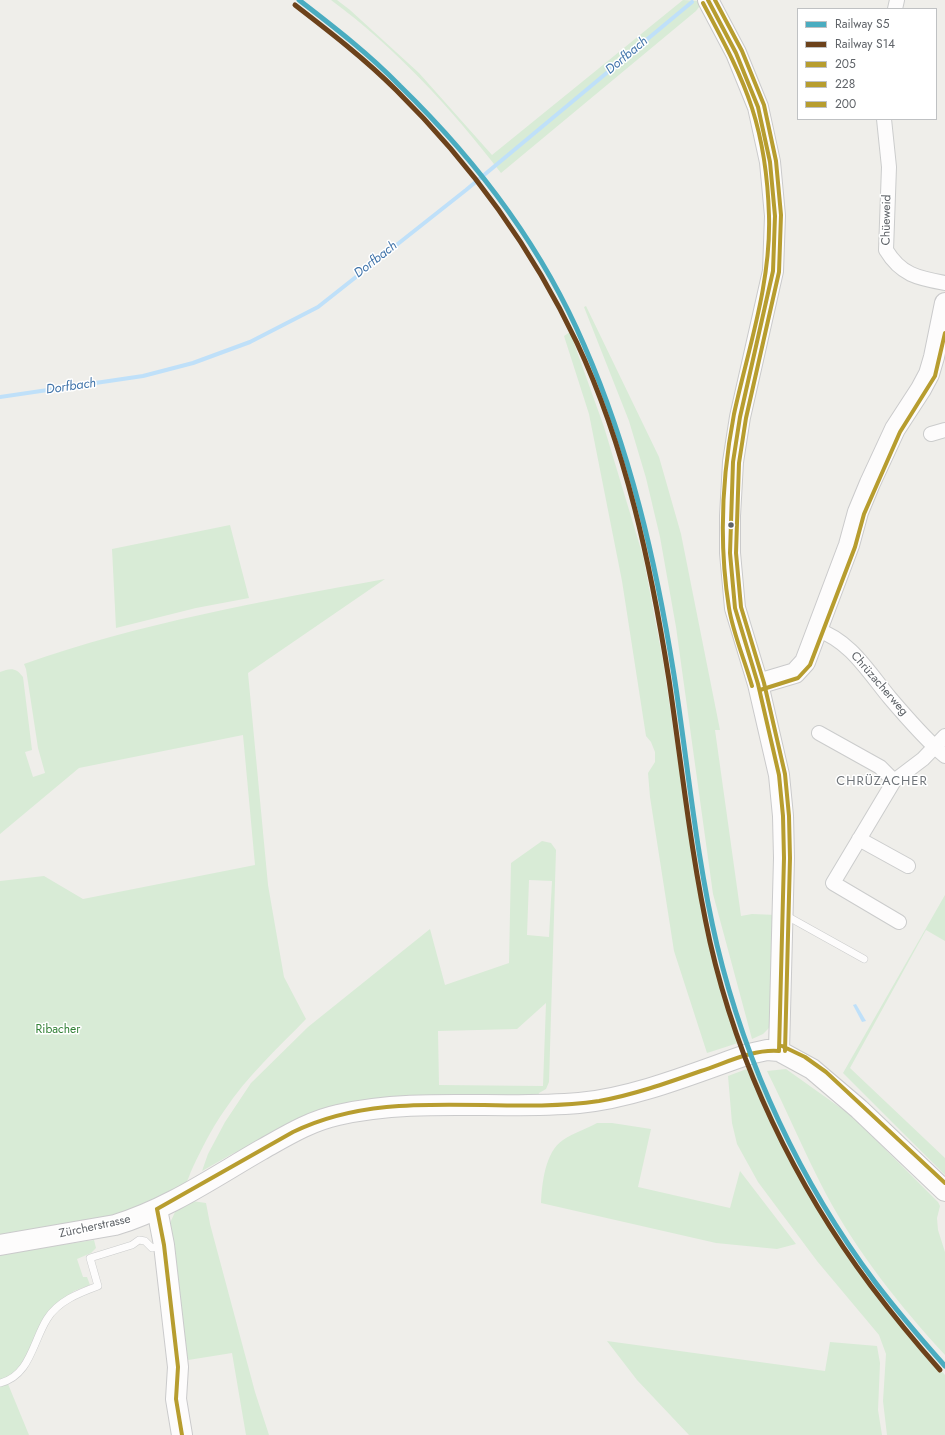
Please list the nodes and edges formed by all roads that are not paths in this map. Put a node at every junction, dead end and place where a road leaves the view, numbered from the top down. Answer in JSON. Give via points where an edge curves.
{"nodes":[{"id":1,"x":708,"y":0,"type":"edge"},
{"id":2,"x":884,"y":120,"type":"edge"},
{"id":3,"x":945,"y":283,"type":"edge"},
{"id":4,"x":945,"y":303,"type":"edge"},
{"id":5,"x":945,"y":430,"type":"edge"},
{"id":6,"x":931,"y":434,"type":"dead end"},
{"id":7,"x":817,"y":630,"type":"junction"},
{"id":8,"x":758,"y":684,"type":"junction"},
{"id":9,"x":819,"y":733,"type":"dead end"},
{"id":10,"x":945,"y":736,"type":"edge"},
{"id":11,"x":940,"y":751,"type":"edge"},
{"id":12,"x":894,"y":781,"type":"junction"},
{"id":13,"x":858,"y":839,"type":"junction"},
{"id":14,"x":908,"y":866,"type":"dead end"},
{"id":15,"x":783,"y":913,"type":"junction"},
{"id":16,"x":899,"y":922,"type":"dead end"},
{"id":17,"x":864,"y":959,"type":"dead end"},
{"id":18,"x":773,"y":1051,"type":"junction"},
{"id":19,"x":945,"y":1190,"type":"edge"},
{"id":20,"x":157,"y":1209,"type":"junction"},
{"id":21,"x":164,"y":1245,"type":"junction"},
{"id":22,"x":0,"y":1246,"type":"edge"},
{"id":23,"x":0,"y":1383,"type":"edge"},
{"id":24,"x":182,"y":1435,"type":"edge"}],
"edges":[{"from":1,"to":8,"type":"main road","via":[[736,53],[758,107],[770,162],[775,216],[773,271],[740,417],[730,494],[730,553],[735,608]]},
{"from":2,"to":3,"type":"street","name":"Chüeweid","via":[[889,167],[886,250],[903,271],[919,278]]},
{"from":4,"to":7,"type":"main road","via":[[928,374],[896,429],[870,483]]},
{"from":5,"to":6,"type":"street"},
{"from":7,"to":8,"type":"main road","via":[[804,662],[795,673]]},
{"from":7,"to":11,"type":"street","name":"Chrüzacherweg","via":[[835,638],[848,648],[891,700]]},
{"from":8,"to":15,"type":"main road","via":[[779,775],[783,816]]},
{"from":9,"to":12,"type":"street","via":[[880,767]]},
{"from":10,"to":11,"type":"street"},
{"from":11,"to":12,"type":"street","via":[[923,759]]},
{"from":12,"to":13,"type":"street"},
{"from":13,"to":14,"type":"street"},
{"from":13,"to":16,"type":"street","via":[[833,883]]},
{"from":15,"to":17,"type":"lane"},
{"from":15,"to":18,"type":"main road"},
{"from":18,"to":19,"type":"main road","via":[[802,1062],[822,1076]]},
{"from":18,"to":20,"type":"main road","name":"Zürcherstrasse","via":[[737,1058],[624,1096],[580,1103],[399,1107],[336,1115],[297,1130]]},
{"from":20,"to":21,"type":"main road"},
{"from":20,"to":22,"type":"main road","name":"Zürcherstrasse","via":[[115,1225]]},
{"from":21,"to":23,"type":"lane","via":[[152,1248],[145,1241],[139,1240],[132,1245],[90,1258],[98,1286],[75,1294],[55,1311],[48,1318],[25,1366],[17,1376]]},
{"from":21,"to":24,"type":"main road","via":[[178,1367],[176,1399]]}]}
